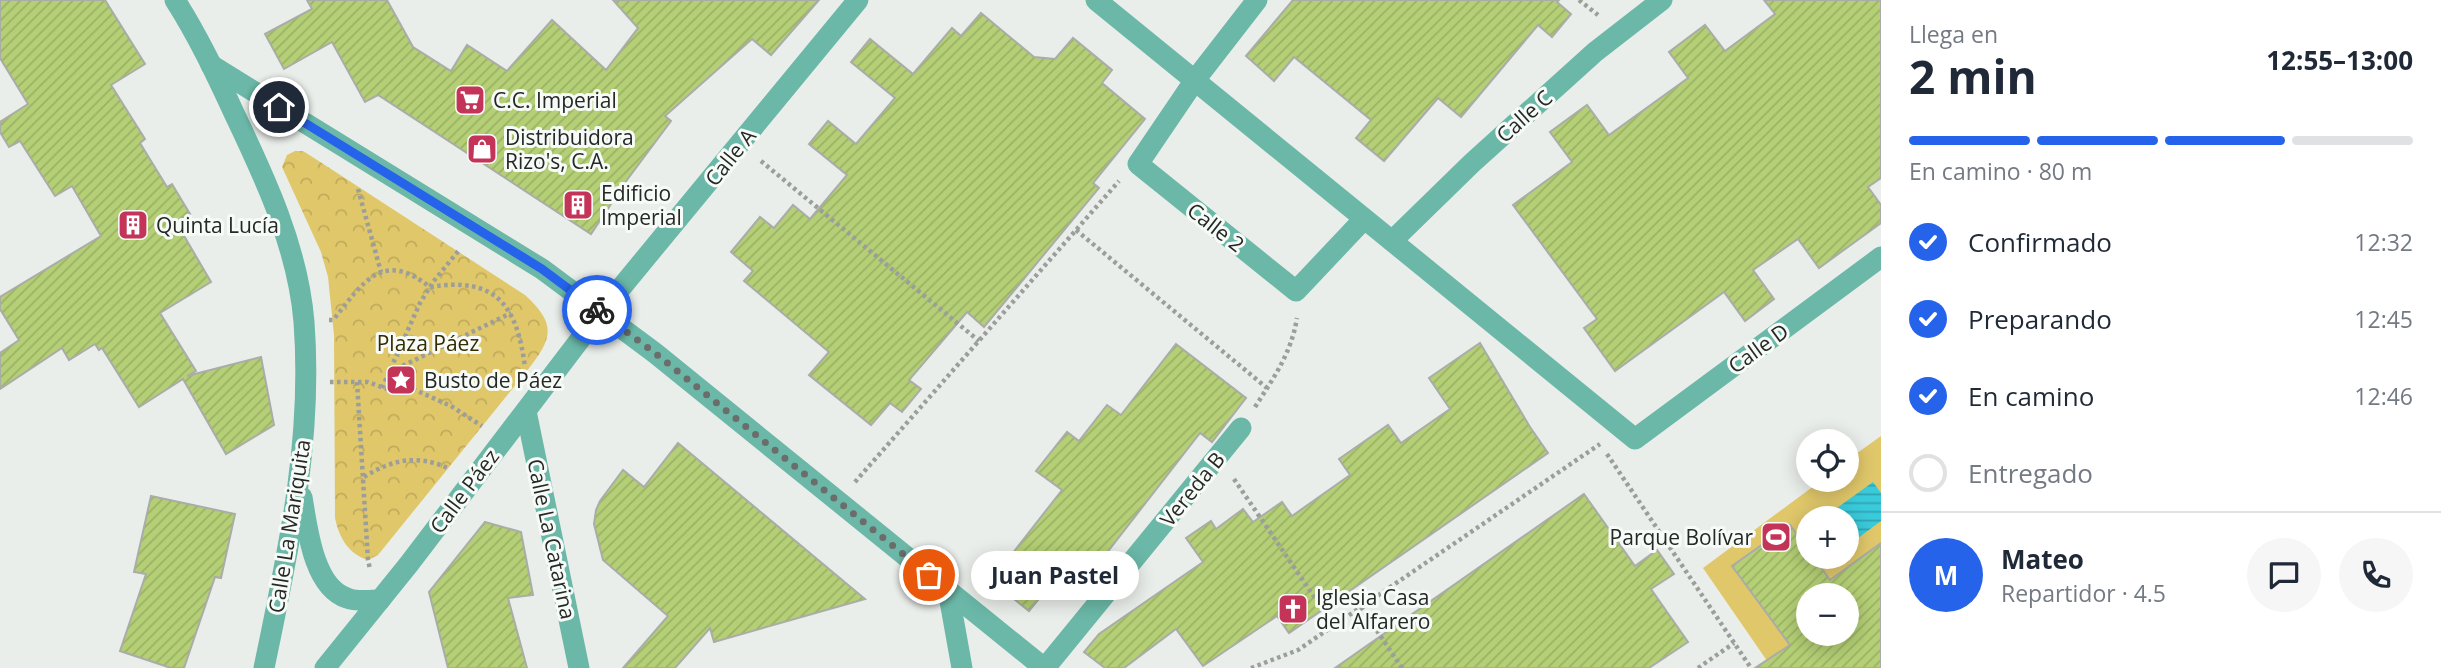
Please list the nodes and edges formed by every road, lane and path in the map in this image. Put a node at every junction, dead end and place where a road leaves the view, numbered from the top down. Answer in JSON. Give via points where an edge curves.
{"nodes":[{"id":1,"x":175,"y":0,"type":"edge"},
{"id":2,"x":858,"y":0,"type":"edge"},
{"id":3,"x":1096,"y":0,"type":"edge"},
{"id":4,"x":1256,"y":0,"type":"edge"},
{"id":5,"x":1662,"y":0,"type":"edge"},
{"id":6,"x":211,"y":65,"type":"junction"},
{"id":7,"x":1195,"y":80,"type":"junction"},
{"id":8,"x":740,"y":144,"type":"junction"},
{"id":9,"x":370,"y":163,"type":"junction"},
{"id":10,"x":1138,"y":164,"type":"junction"},
{"id":11,"x":1364,"y":219,"type":"junction"},
{"id":12,"x":476,"y":229,"type":"junction"},
{"id":13,"x":1076,"y":230,"type":"junction"},
{"id":14,"x":1392,"y":242,"type":"junction"},
{"id":15,"x":1881,"y":257,"type":"edge"},
{"id":16,"x":381,"y":272,"type":"junction"},
{"id":17,"x":430,"y":287,"type":"junction"},
{"id":18,"x":1296,"y":290,"type":"junction"},
{"id":19,"x":601,"y":312,"type":"junction"},
{"id":20,"x":511,"y":313,"type":"junction"},
{"id":21,"x":303,"y":320,"type":"junction"},
{"id":22,"x":979,"y":341,"type":"junction"},
{"id":23,"x":389,"y":373,"type":"junction"},
{"id":24,"x":306,"y":382,"type":"junction"},
{"id":25,"x":357,"y":382,"type":"junction"},
{"id":26,"x":382,"y":388,"type":"junction"},
{"id":27,"x":1267,"y":388,"type":"junction"},
{"id":28,"x":529,"y":406,"type":"junction"},
{"id":29,"x":1241,"y":428,"type":"joint"},
{"id":30,"x":1628,"y":434,"type":"junction"},
{"id":31,"x":503,"y":440,"type":"junction"},
{"id":32,"x":1600,"y":444,"type":"junction"},
{"id":33,"x":1219,"y":457,"type":"junction"},
{"id":34,"x":363,"y":478,"type":"junction"},
{"id":35,"x":300,"y":482,"type":"junction"},
{"id":36,"x":471,"y":482,"type":"junction"},
{"id":37,"x":839,"y":501,"type":"junction"},
{"id":38,"x":948,"y":590,"type":"junction"},
{"id":39,"x":380,"y":600,"type":"junction"},
{"id":40,"x":1361,"y":607,"type":"junction"},
{"id":41,"x":1334,"y":626,"type":"junction"},
{"id":42,"x":1734,"y":643,"type":"junction"},
{"id":43,"x":264,"y":668,"type":"edge"},
{"id":44,"x":325,"y":668,"type":"edge"},
{"id":45,"x":579,"y":668,"type":"edge"},
{"id":46,"x":962,"y":668,"type":"edge"},
{"id":47,"x":1044,"y":668,"type":"edge"},
{"id":48,"x":1251,"y":668,"type":"edge"},
{"id":49,"x":1402,"y":668,"type":"edge"},
{"id":50,"x":1698,"y":668,"type":"edge"},
{"id":51,"x":1751,"y":668,"type":"edge"}],
"edges":[{"from":1,"to":6,"type":"street","name":"Calle La Mariquita"},
{"from":2,"to":8,"type":"street","name":"Calle A"},
{"from":3,"to":7,"type":"street"},
{"from":4,"to":7,"type":"street"},
{"from":5,"to":14,"type":"street","name":"Calle C","via":[[1595,52]]},
{"from":6,"to":9,"type":"street"},
{"from":6,"to":21,"type":"street","name":"Calle La Mariquita","via":[[282,222]]},
{"from":7,"to":10,"type":"street"},
{"from":7,"to":11,"type":"street"},
{"from":8,"to":19,"type":"street","name":"Calle A"},
{"from":8,"to":22,"type":"path"},
{"from":9,"to":12,"type":"street"},
{"from":9,"to":16,"type":"path","via":[[357,186]]},
{"from":10,"to":13,"type":"path"},
{"from":10,"to":18,"type":"street","name":"Calle 2"},
{"from":11,"to":14,"type":"street"},
{"from":11,"to":18,"type":"street"},
{"from":12,"to":17,"type":"path"},
{"from":12,"to":19,"type":"street"},
{"from":13,"to":22,"type":"path"},
{"from":13,"to":27,"type":"path"},
{"from":14,"to":30,"type":"street"},
{"from":15,"to":30,"type":"street","name":"Calle D"},
{"from":16,"to":17,"type":"path","via":[[410,272]]},
{"from":16,"to":21,"type":"path","via":[[363,283],[333,320]]},
{"from":17,"to":20,"type":"path","via":[[454,284],[485,290]]},
{"from":17,"to":23,"type":"path"},
{"from":18,"to":27,"type":"path","via":[[1293,341]]},
{"from":19,"to":28,"type":"street","name":"Calle Páez"},
{"from":19,"to":37,"type":"street"},
{"from":20,"to":23,"type":"path"},
{"from":20,"to":28,"type":"path","via":[[519,331]]},
{"from":21,"to":24,"type":"street","name":"Calle La Mariquita"},
{"from":22,"to":37,"type":"path"},
{"from":23,"to":26,"type":"path"},
{"from":24,"to":25,"type":"path"},
{"from":24,"to":35,"type":"street","name":"Calle La Mariquita"},
{"from":25,"to":26,"type":"path"},
{"from":25,"to":34,"type":"path"},
{"from":26,"to":31,"type":"path","via":[[413,389],[430,396]]},
{"from":27,"to":29,"type":"path"},
{"from":28,"to":31,"type":"street","name":"Calle Páez"},
{"from":28,"to":45,"type":"street","name":"Calle La Catarina"},
{"from":29,"to":33,"type":"street","name":"Vereda B"},
{"from":30,"to":32,"type":"path"},
{"from":31,"to":36,"type":"street","name":"Calle Páez"},
{"from":32,"to":40,"type":"path"},
{"from":32,"to":42,"type":"path"},
{"from":33,"to":41,"type":"path"},
{"from":33,"to":47,"type":"street","name":"Vereda B"},
{"from":34,"to":36,"type":"path","via":[[397,460],[422,459]]},
{"from":34,"to":39,"type":"path","via":[[368,560]]},
{"from":35,"to":39,"type":"street","via":[[312,552],[327,581],[347,598]]},
{"from":35,"to":43,"type":"street","name":"Calle La Mariquita"},
{"from":36,"to":39,"type":"street","name":"Calle Páez"},
{"from":37,"to":38,"type":"street"},
{"from":38,"to":46,"type":"street"},
{"from":38,"to":47,"type":"street"},
{"from":39,"to":44,"type":"street","name":"Calle Páez"},
{"from":40,"to":41,"type":"path"},
{"from":40,"to":49,"type":"path"},
{"from":41,"to":48,"type":"path","via":[[1298,650]]},
{"from":42,"to":50,"type":"path"},
{"from":42,"to":51,"type":"path"}]}
